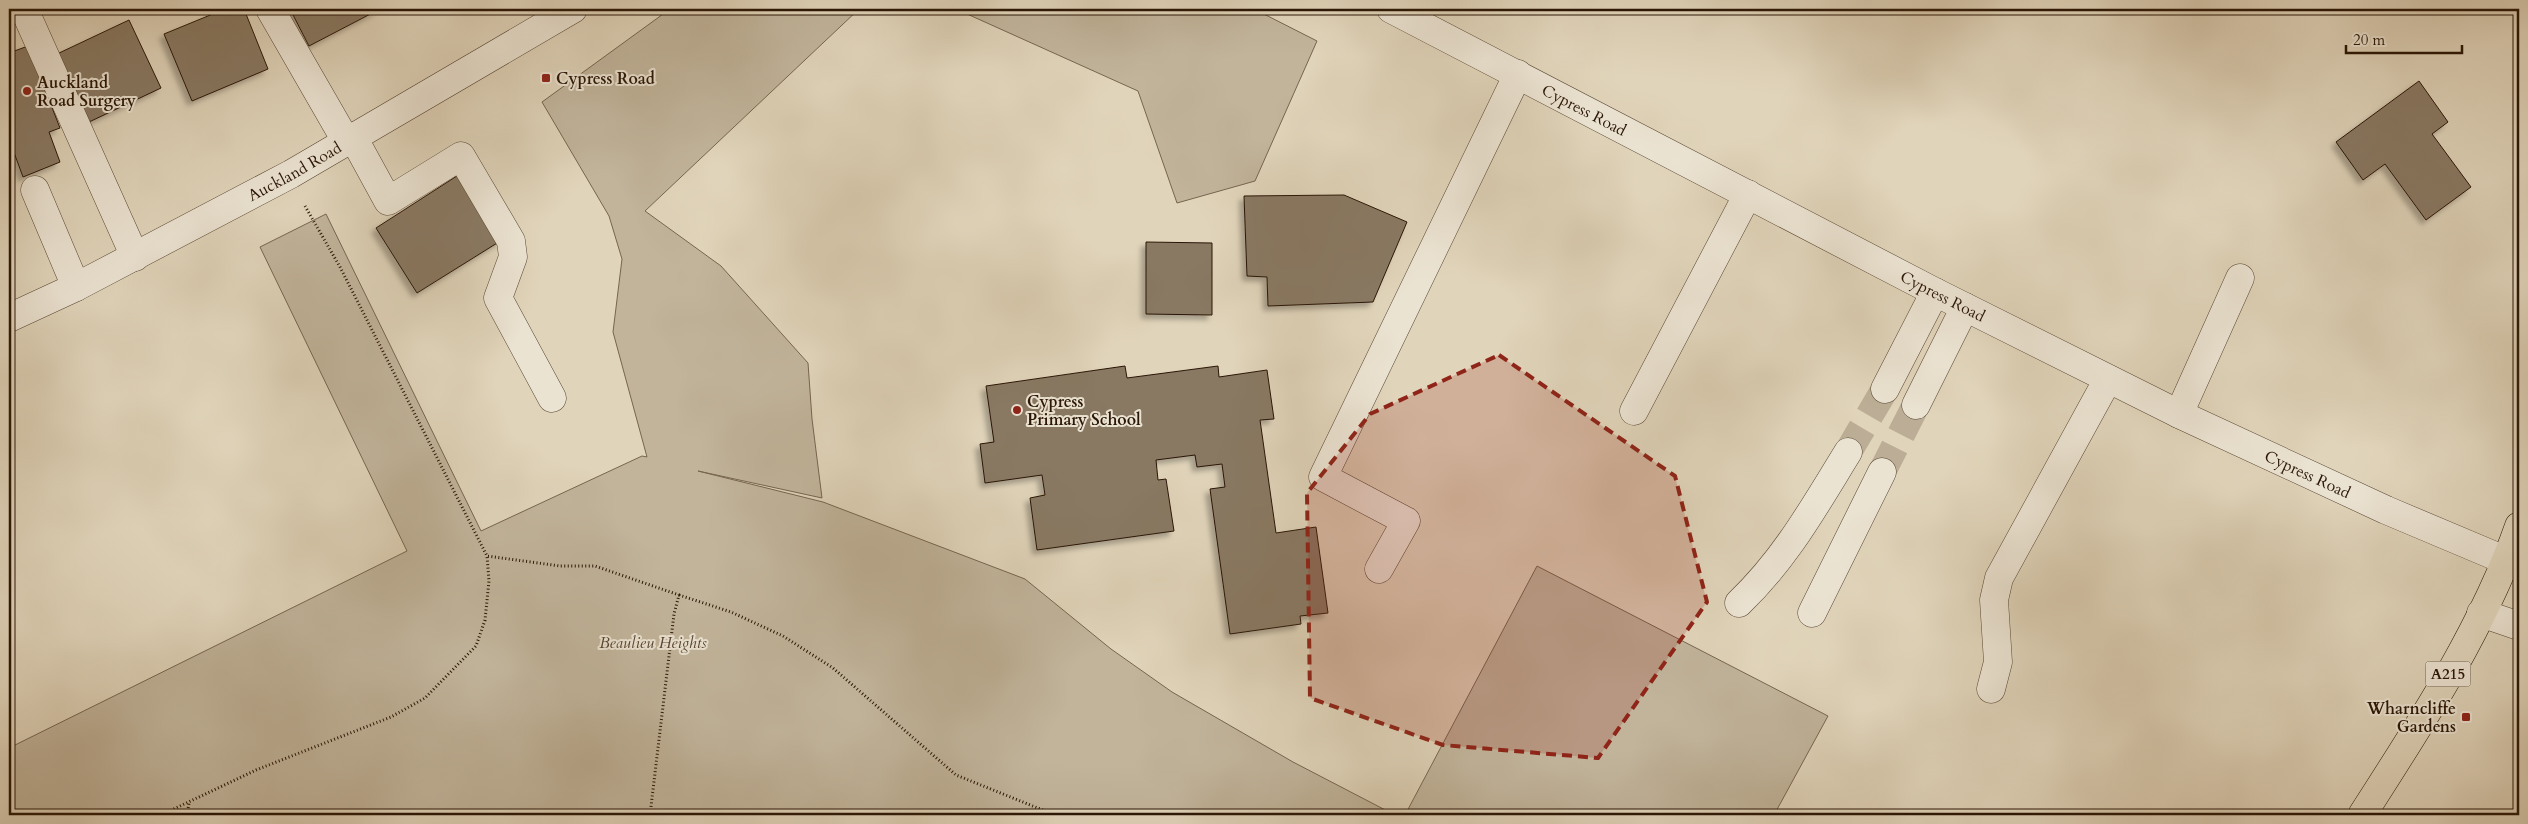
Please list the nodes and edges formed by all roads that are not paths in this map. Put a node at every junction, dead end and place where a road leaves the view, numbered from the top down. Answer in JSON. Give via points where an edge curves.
{"nodes":[{"id":1,"x":24,"y":9,"type":"edge"},
{"id":2,"x":270,"y":9,"type":"edge"},
{"id":3,"x":573,"y":9,"type":"edge"},
{"id":4,"x":1407,"y":12,"type":"edge"},
{"id":5,"x":1518,"y":74,"type":"junction"},
{"id":6,"x":349,"y":139,"type":"junction"},
{"id":7,"x":35,"y":190,"type":"dead end"},
{"id":8,"x":1748,"y":194,"type":"junction"},
{"id":9,"x":135,"y":257,"type":"junction"},
{"id":10,"x":2240,"y":278,"type":"dead end"},
{"id":11,"x":76,"y":287,"type":"junction"},
{"id":12,"x":1935,"y":292,"type":"junction"},
{"id":13,"x":1965,"y":307,"type":"junction"},
{"id":14,"x":9,"y":318,"type":"edge"},
{"id":15,"x":2108,"y":379,"type":"junction"},
{"id":16,"x":1885,"y":389,"type":"tunnel mouth"},
{"id":17,"x":552,"y":398,"type":"dead end"},
{"id":18,"x":1916,"y":405,"type":"tunnel mouth"},
{"id":19,"x":1634,"y":411,"type":"dead end"},
{"id":20,"x":2179,"y":414,"type":"junction"},
{"id":21,"x":1848,"y":452,"type":"tunnel mouth"},
{"id":22,"x":1882,"y":472,"type":"tunnel mouth"},
{"id":23,"x":2519,"y":526,"type":"edge"},
{"id":24,"x":2507,"y":561,"type":"junction"},
{"id":25,"x":1379,"y":569,"type":"dead end"},
{"id":26,"x":1739,"y":603,"type":"dead end"},
{"id":27,"x":1812,"y":613,"type":"dead end"},
{"id":28,"x":2481,"y":613,"type":"junction"},
{"id":29,"x":2519,"y":626,"type":"edge"},
{"id":30,"x":1991,"y":689,"type":"dead end"},
{"id":31,"x":2362,"y":815,"type":"edge"}],
"edges":[{"from":1,"to":9,"type":"street"},
{"from":2,"to":6,"type":"street"},
{"from":3,"to":6,"type":"street","name":"Auckland Road"},
{"from":4,"to":5,"type":"street","name":"Cypress Road"},
{"from":5,"to":8,"type":"street","name":"Cypress Road"},
{"from":5,"to":25,"type":"street","via":[[1323,476],[1406,521]]},
{"from":6,"to":9,"type":"street","name":"Auckland Road","via":[[291,174]]},
{"from":6,"to":17,"type":"street","via":[[388,201],[461,156],[511,241],[513,258],[498,298]]},
{"from":7,"to":11,"type":"street"},
{"from":8,"to":12,"type":"street","name":"Cypress Road"},
{"from":8,"to":19,"type":"street"},
{"from":9,"to":11,"type":"street","name":"Auckland Road"},
{"from":10,"to":20,"type":"street"},
{"from":11,"to":14,"type":"street","name":"Auckland Road"},
{"from":12,"to":13,"type":"street","name":"Cypress Road"},
{"from":12,"to":16,"type":"street"},
{"from":13,"to":15,"type":"street","name":"Cypress Road"},
{"from":13,"to":18,"type":"street"},
{"from":15,"to":20,"type":"street","name":"Cypress Road"},
{"from":15,"to":30,"type":"street","via":[[1999,578],[1994,600],[1998,662]]},
{"from":20,"to":24,"type":"street","name":"Cypress Road","via":[[2386,510]]},
{"from":21,"to":26,"type":"street","via":[[1794,541]]},
{"from":22,"to":27,"type":"street"},
{"from":23,"to":24,"type":"main road","number":"A215"},
{"from":24,"to":28,"type":"main road","number":"A215"},
{"from":28,"to":29,"type":"street"},
{"from":28,"to":31,"type":"main road","number":"A215","via":[[2427,712]]}]}
